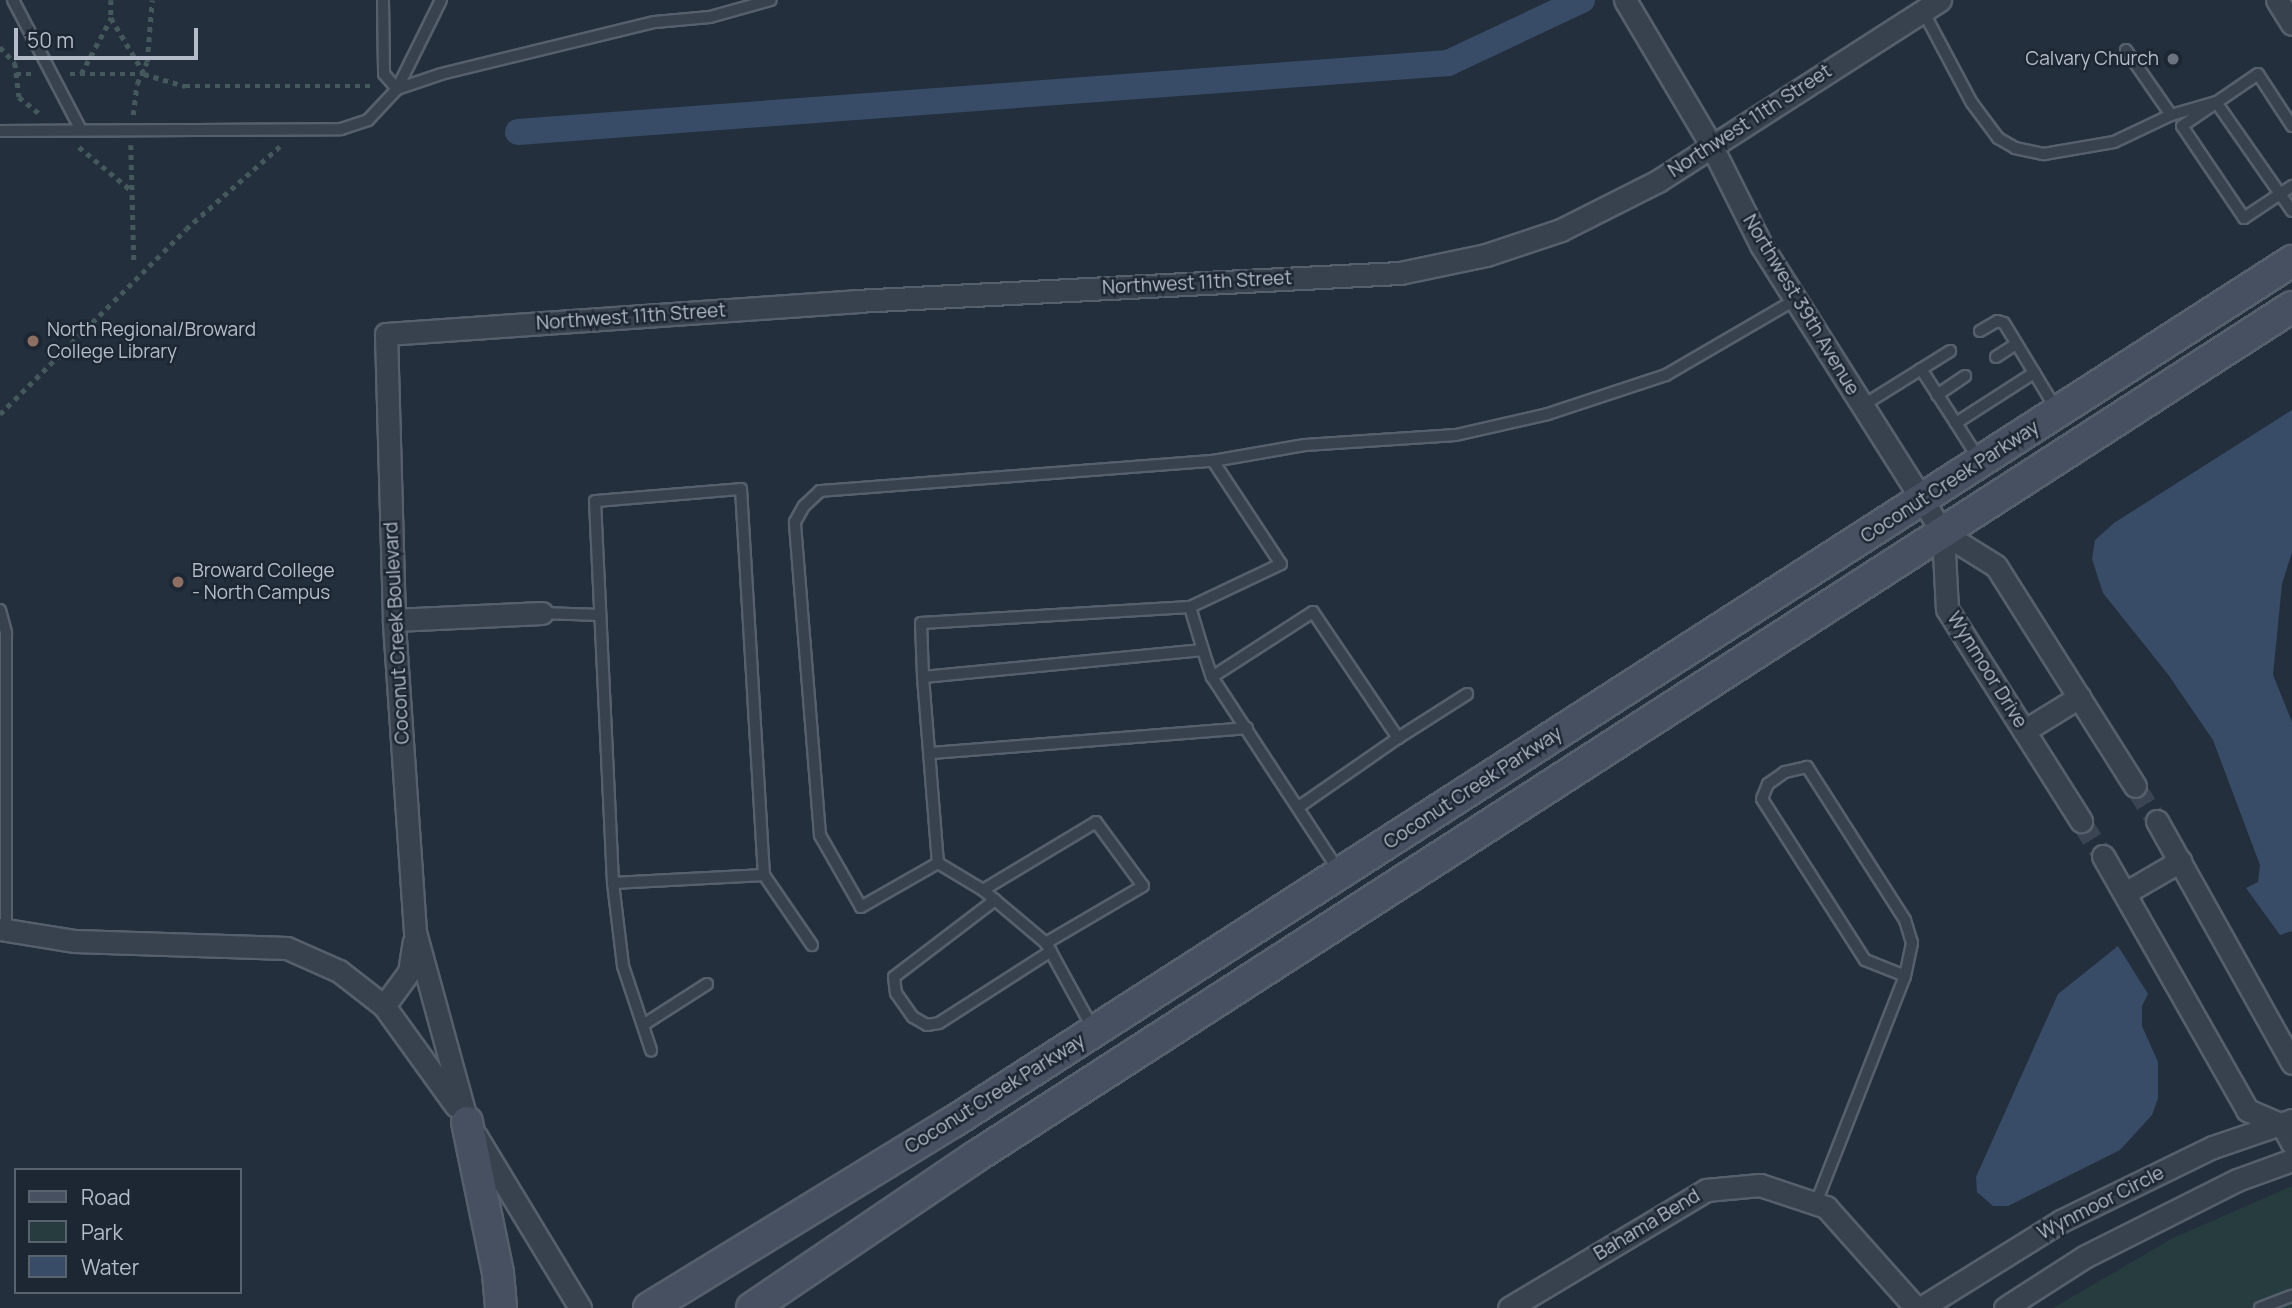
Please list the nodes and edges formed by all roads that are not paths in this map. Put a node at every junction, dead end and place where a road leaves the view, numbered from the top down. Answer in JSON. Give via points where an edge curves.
{"nodes":[{"id":1,"x":13,"y":0,"type":"edge"},
{"id":2,"x":383,"y":0,"type":"edge"},
{"id":3,"x":441,"y":0,"type":"edge"},
{"id":4,"x":771,"y":0,"type":"edge"},
{"id":5,"x":1625,"y":0,"type":"edge"},
{"id":6,"x":2277,"y":0,"type":"edge"},
{"id":7,"x":1931,"y":5,"type":"edge"},
{"id":8,"x":2292,"y":24,"type":"edge"},
{"id":9,"x":2126,"y":50,"type":"dead end"},
{"id":10,"x":397,"y":89,"type":"junction"},
{"id":11,"x":2216,"y":102,"type":"junction"},
{"id":12,"x":2171,"y":115,"type":"junction"},
{"id":13,"x":2292,"y":127,"type":"edge"},
{"id":14,"x":82,"y":130,"type":"junction"},
{"id":15,"x":0,"y":131,"type":"edge"},
{"id":16,"x":1711,"y":145,"type":"junction"},
{"id":17,"x":2292,"y":187,"type":"edge"},
{"id":18,"x":2280,"y":194,"type":"junction"},
{"id":19,"x":2292,"y":211,"type":"edge"},
{"id":20,"x":2292,"y":261,"type":"edge"},
{"id":21,"x":1795,"y":300,"type":"junction"},
{"id":22,"x":2292,"y":307,"type":"edge"},
{"id":23,"x":1980,"y":331,"type":"dead end"},
{"id":24,"x":386,"y":334,"type":"joint"},
{"id":25,"x":2017,"y":344,"type":"junction"},
{"id":26,"x":1950,"y":351,"type":"dead end"},
{"id":27,"x":1996,"y":357,"type":"dead end"},
{"id":28,"x":1921,"y":369,"type":"junction"},
{"id":29,"x":2034,"y":373,"type":"junction"},
{"id":30,"x":1965,"y":376,"type":"dead end"},
{"id":31,"x":1937,"y":395,"type":"junction"},
{"id":32,"x":1862,"y":406,"type":"junction"},
{"id":33,"x":2057,"y":412,"type":"junction"},
{"id":34,"x":1956,"y":424,"type":"junction"},
{"id":35,"x":1213,"y":461,"type":"junction"},
{"id":36,"x":1981,"y":462,"type":"junction"},
{"id":37,"x":1923,"y":500,"type":"junction"},
{"id":38,"x":1943,"y":533,"type":"junction"},
{"id":39,"x":1190,"y":607,"type":"junction"},
{"id":40,"x":0,"y":611,"type":"edge"},
{"id":41,"x":542,"y":613,"type":"joint"},
{"id":42,"x":600,"y":614,"type":"junction"},
{"id":43,"x":394,"y":620,"type":"junction"},
{"id":44,"x":6,"y":632,"type":"junction"},
{"id":45,"x":1203,"y":650,"type":"junction"},
{"id":46,"x":0,"y":651,"type":"edge"},
{"id":47,"x":923,"y":677,"type":"junction"},
{"id":48,"x":1212,"y":677,"type":"junction"},
{"id":49,"x":1467,"y":694,"type":"dead end"},
{"id":50,"x":2079,"y":697,"type":"junction"},
{"id":51,"x":0,"y":705,"type":"edge"},
{"id":52,"x":6,"y":720,"type":"junction"},
{"id":53,"x":1247,"y":728,"type":"junction"},
{"id":54,"x":2024,"y":731,"type":"junction"},
{"id":55,"x":1398,"y":738,"type":"junction"},
{"id":56,"x":930,"y":753,"type":"junction"},
{"id":57,"x":2135,"y":786,"type":"tunnel mouth"},
{"id":58,"x":1300,"y":806,"type":"junction"},
{"id":59,"x":2081,"y":821,"type":"tunnel mouth"},
{"id":60,"x":2157,"y":821,"type":"tunnel mouth"},
{"id":61,"x":2103,"y":856,"type":"tunnel mouth"},
{"id":62,"x":2180,"y":861,"type":"junction"},
{"id":63,"x":938,"y":863,"type":"junction"},
{"id":64,"x":1341,"y":873,"type":"junction"},
{"id":65,"x":764,"y":875,"type":"junction"},
{"id":66,"x":613,"y":883,"type":"junction"},
{"id":67,"x":983,"y":890,"type":"junction"},
{"id":68,"x":2125,"y":893,"type":"junction"},
{"id":69,"x":995,"y":900,"type":"junction"},
{"id":70,"x":3,"y":930,"type":"edge"},
{"id":71,"x":415,"y":932,"type":"junction"},
{"id":72,"x":812,"y":945,"type":"dead end"},
{"id":73,"x":1049,"y":947,"type":"junction"},
{"id":74,"x":1905,"y":976,"type":"junction"},
{"id":75,"x":707,"y":984,"type":"dead end"},
{"id":76,"x":384,"y":1006,"type":"junction"},
{"id":77,"x":643,"y":1025,"type":"junction"},
{"id":78,"x":1094,"y":1031,"type":"junction"},
{"id":79,"x":651,"y":1051,"type":"dead end"},
{"id":80,"x":2292,"y":1063,"type":"edge"},
{"id":81,"x":1086,"y":1085,"type":"junction"},
{"id":82,"x":2292,"y":1103,"type":"edge"},
{"id":83,"x":467,"y":1122,"type":"junction"},
{"id":84,"x":2289,"y":1129,"type":"edge"},
{"id":85,"x":2292,"y":1160,"type":"edge"},
{"id":86,"x":1816,"y":1203,"type":"junction"},
{"id":87,"x":2292,"y":1296,"type":"edge"},
{"id":88,"x":500,"y":1308,"type":"edge"},
{"id":89,"x":580,"y":1308,"type":"edge"},
{"id":90,"x":649,"y":1308,"type":"edge"},
{"id":91,"x":752,"y":1308,"type":"edge"},
{"id":92,"x":1509,"y":1308,"type":"edge"},
{"id":93,"x":1919,"y":1308,"type":"edge"},
{"id":94,"x":2005,"y":1308,"type":"edge"},
{"id":95,"x":2260,"y":1308,"type":"edge"}],
"edges":[{"from":1,"to":14,"type":"lane"},
{"from":2,"to":10,"type":"lane","via":[[384,74]]},
{"from":3,"to":10,"type":"lane"},
{"from":4,"to":10,"type":"lane","via":[[710,17],[655,22]]},
{"from":5,"to":16,"type":"street","name":"Northwest 39th Avenue"},
{"from":6,"to":8,"type":"street"},
{"from":7,"to":12,"type":"lane","via":[[1972,103],[1998,138],[2015,148],[2044,154],[2078,150],[2114,142]]},
{"from":7,"to":16,"type":"street","name":"Northwest 11th Street"},
{"from":9,"to":12,"type":"lane"},
{"from":10,"to":14,"type":"lane","via":[[368,120],[341,129]]},
{"from":11,"to":12,"type":"lane"},
{"from":11,"to":13,"type":"lane","via":[[2258,74]]},
{"from":11,"to":18,"type":"lane"},
{"from":11,"to":18,"type":"lane","via":[[2182,126],[2244,218]]},
{"from":14,"to":15,"type":"lane"},
{"from":16,"to":21,"type":"street","name":"Northwest 39th Avenue","via":[[1761,245]]},
{"from":16,"to":24,"type":"street","name":"Northwest 11th Street","via":[[1658,181],[1561,230],[1486,255],[1399,273],[856,301]]},
{"from":17,"to":18,"type":"lane"},
{"from":18,"to":19,"type":"lane"},
{"from":20,"to":33,"type":"main road","name":"Coconut Creek Parkway"},
{"from":21,"to":32,"type":"street","name":"Northwest 39th Avenue"},
{"from":21,"to":35,"type":"lane","via":[[1666,375],[1548,414],[1456,435],[1305,445]]},
{"from":22,"to":38,"type":"main road","name":"Coconut Creek Parkway"},
{"from":23,"to":25,"type":"lane","via":[[1997,321],[2004,323]]},
{"from":24,"to":43,"type":"street","name":"Coconut Creek Boulevard"},
{"from":25,"to":27,"type":"lane"},
{"from":25,"to":29,"type":"lane"},
{"from":26,"to":28,"type":"lane"},
{"from":28,"to":31,"type":"lane"},
{"from":28,"to":32,"type":"lane"},
{"from":29,"to":33,"type":"lane"},
{"from":29,"to":34,"type":"lane"},
{"from":30,"to":31,"type":"lane"},
{"from":31,"to":34,"type":"lane"},
{"from":32,"to":37,"type":"street","name":"Northwest 39th Avenue"},
{"from":33,"to":36,"type":"main road","name":"Coconut Creek Parkway"},
{"from":34,"to":36,"type":"lane"},
{"from":35,"to":39,"type":"lane","via":[[1281,564]]},
{"from":35,"to":63,"type":"lane","via":[[820,491],[804,506],[794,522],[820,835],[861,908]]},
{"from":36,"to":37,"type":"main road","name":"Coconut Creek Parkway"},
{"from":37,"to":38,"type":"street","name":"Northwest 39th Avenue"},
{"from":37,"to":64,"type":"main road","name":"Coconut Creek Parkway"},
{"from":38,"to":50,"type":"street","via":[[1996,566]]},
{"from":38,"to":54,"type":"street","name":"Wynmoor Drive","via":[[1947,609]]},
{"from":38,"to":81,"type":"main road","name":"Coconut Creek Parkway"},
{"from":39,"to":45,"type":"lane"},
{"from":39,"to":47,"type":"lane","via":[[921,623]]},
{"from":40,"to":44,"type":"lane"},
{"from":41,"to":42,"type":"lane"},
{"from":41,"to":43,"type":"street"},
{"from":42,"to":65,"type":"lane","via":[[595,501],[741,489]]},
{"from":42,"to":66,"type":"lane"},
{"from":43,"to":71,"type":"street","name":"Coconut Creek Boulevard"},
{"from":44,"to":46,"type":"lane"},
{"from":44,"to":52,"type":"lane"},
{"from":45,"to":47,"type":"lane"},
{"from":45,"to":48,"type":"lane"},
{"from":47,"to":56,"type":"lane"},
{"from":48,"to":53,"type":"lane"},
{"from":48,"to":55,"type":"lane","via":[[1313,612]]},
{"from":49,"to":55,"type":"lane"},
{"from":50,"to":54,"type":"street"},
{"from":50,"to":57,"type":"street"},
{"from":51,"to":52,"type":"lane"},
{"from":52,"to":70,"type":"lane"},
{"from":53,"to":56,"type":"lane"},
{"from":53,"to":58,"type":"lane"},
{"from":54,"to":59,"type":"street","name":"Wynmoor Drive"},
{"from":55,"to":58,"type":"lane"},
{"from":56,"to":63,"type":"lane"},
{"from":58,"to":64,"type":"lane"},
{"from":60,"to":62,"type":"street"},
{"from":61,"to":68,"type":"street"},
{"from":62,"to":68,"type":"street"},
{"from":62,"to":80,"type":"street"},
{"from":63,"to":67,"type":"lane"},
{"from":64,"to":78,"type":"main road","name":"Coconut Creek Parkway"},
{"from":64,"to":81,"type":"main road","via":[[1315,915],[1115,1043]]},
{"from":65,"to":66,"type":"lane"},
{"from":65,"to":72,"type":"lane"},
{"from":66,"to":77,"type":"lane","via":[[623,966]]},
{"from":67,"to":69,"type":"lane"},
{"from":67,"to":73,"type":"lane","via":[[1096,822],[1143,886]]},
{"from":68,"to":84,"type":"street","via":[[2247,1110]]},
{"from":69,"to":73,"type":"lane"},
{"from":69,"to":73,"type":"lane","via":[[894,977],[896,993],[913,1017],[927,1025],[939,1023]]},
{"from":70,"to":76,"type":"street","via":[[75,942],[286,948],[339,971]]},
{"from":71,"to":76,"type":"street","name":"Coconut Creek Boulevard","via":[[409,972]]},
{"from":71,"to":83,"type":"street","name":"Coconut Creek Boulevard"},
{"from":73,"to":78,"type":"lane"},
{"from":74,"to":74,"type":"lane","via":[[1912,943],[1905,920],[1807,767],[1785,772],[1768,784],[1762,799],[1865,960]]},
{"from":74,"to":86,"type":"lane"},
{"from":75,"to":77,"type":"lane"},
{"from":76,"to":83,"type":"street","name":"Coconut Creek Boulevard"},
{"from":77,"to":79,"type":"lane"},
{"from":78,"to":90,"type":"main road","name":"Coconut Creek Parkway"},
{"from":81,"to":91,"type":"main road","name":"Coconut Creek Parkway"},
{"from":82,"to":84,"type":"street"},
{"from":83,"to":88,"type":"main road","via":[[498,1273]]},
{"from":83,"to":89,"type":"street","name":"Coconut Creek Boulevard"},
{"from":84,"to":93,"type":"street","name":"Wynmoor Circle","via":[[2213,1147],[2061,1222]]},
{"from":85,"to":94,"type":"street","via":[[2237,1180],[2084,1257]]},
{"from":86,"to":92,"type":"street","name":"Bahama Bend","via":[[1760,1185],[1706,1190]]},
{"from":86,"to":93,"type":"street","name":"Bahama Bend","via":[[1826,1207]]},
{"from":87,"to":95,"type":"lane"}]}
